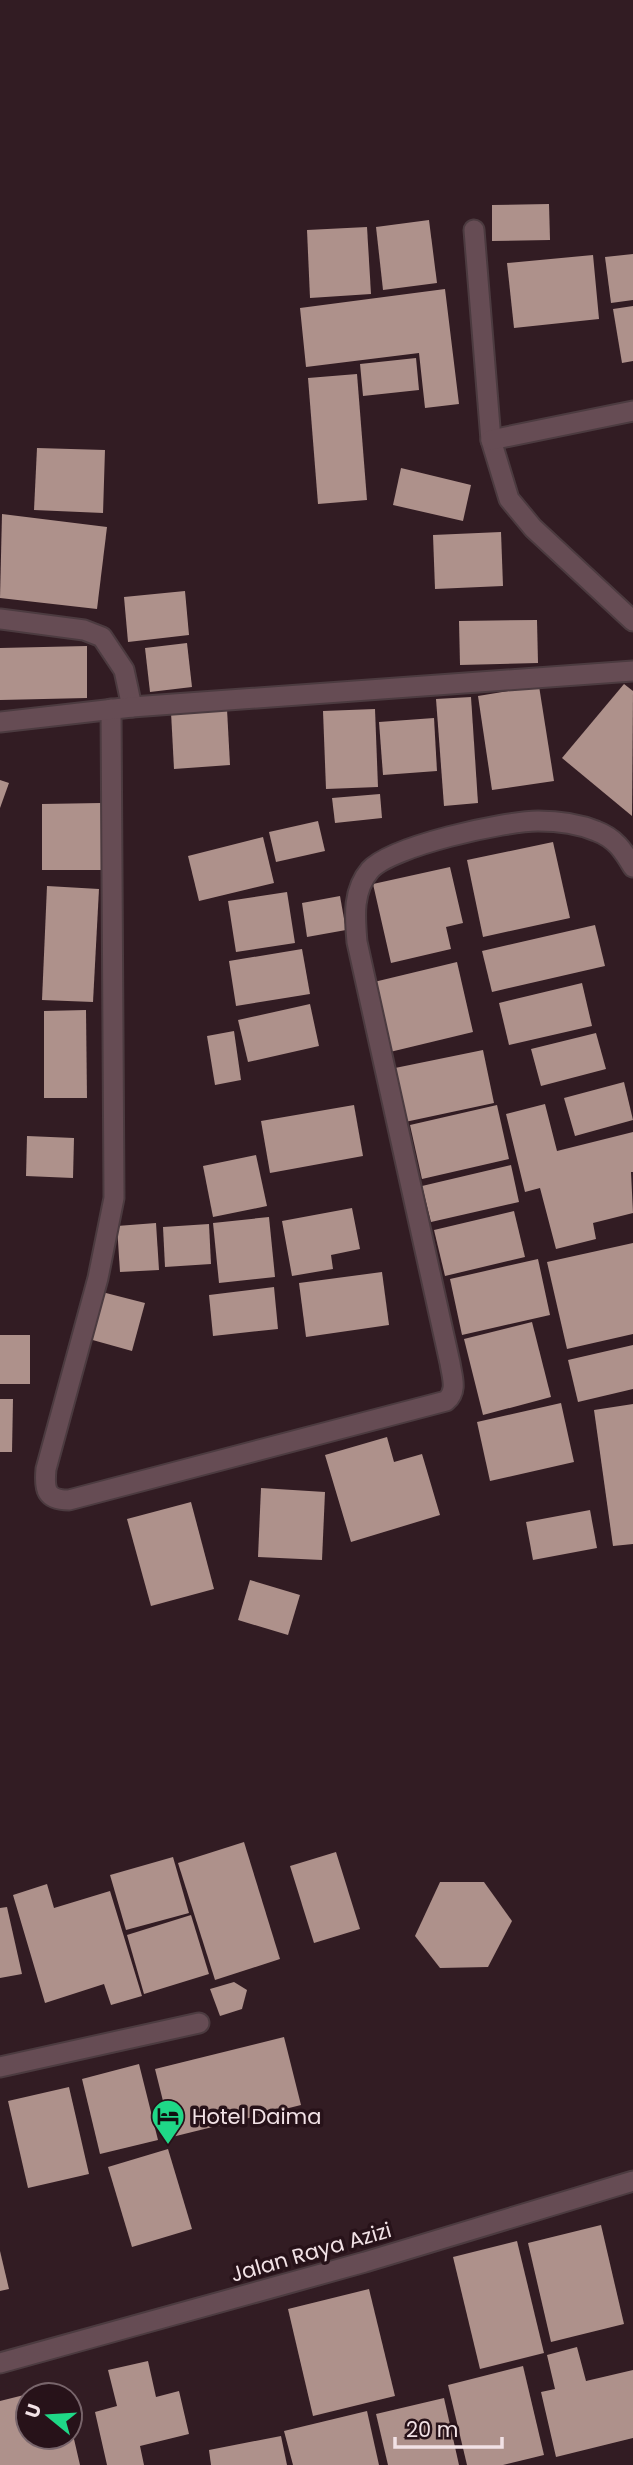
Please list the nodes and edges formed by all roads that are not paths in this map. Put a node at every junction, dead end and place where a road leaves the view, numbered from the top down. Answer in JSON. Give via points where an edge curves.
{"nodes":[{"id":1,"x":474,"y":230,"type":"dead end"},
{"id":2,"x":633,"y":411,"type":"edge"},
{"id":3,"x":491,"y":440,"type":"junction"},
{"id":4,"x":0,"y":619,"type":"edge"},
{"id":5,"x":633,"y":621,"type":"edge"},
{"id":6,"x":633,"y":671,"type":"edge"},
{"id":7,"x":132,"y":707,"type":"junction"},
{"id":8,"x":111,"y":709,"type":"junction"},
{"id":9,"x":0,"y":722,"type":"edge"},
{"id":10,"x":633,"y":867,"type":"edge"},
{"id":11,"x":199,"y":2023,"type":"dead end"},
{"id":12,"x":0,"y":2067,"type":"edge"},
{"id":13,"x":633,"y":2181,"type":"edge"},
{"id":14,"x":0,"y":2362,"type":"edge"}],
"edges":[{"from":1,"to":3,"type":"street"},
{"from":2,"to":3,"type":"street"},
{"from":3,"to":5,"type":"street","via":[[509,499],[533,528]]},
{"from":4,"to":7,"type":"street","via":[[84,630],[102,637],[124,670]]},
{"from":6,"to":7,"type":"street"},
{"from":7,"to":8,"type":"street"},
{"from":8,"to":9,"type":"street"},
{"from":8,"to":10,"type":"street","via":[[114,1198],[101,1269],[46,1469],[47,1490],[58,1500],[452,1396],[450,1363],[357,942],[355,908],[362,884],[370,870],[414,847],[537,821],[595,830],[614,839]]},
{"from":11,"to":12,"type":"street"},
{"from":13,"to":14,"type":"street","name":"Jalan Raya Azizi","via":[[365,2262]]}]}
